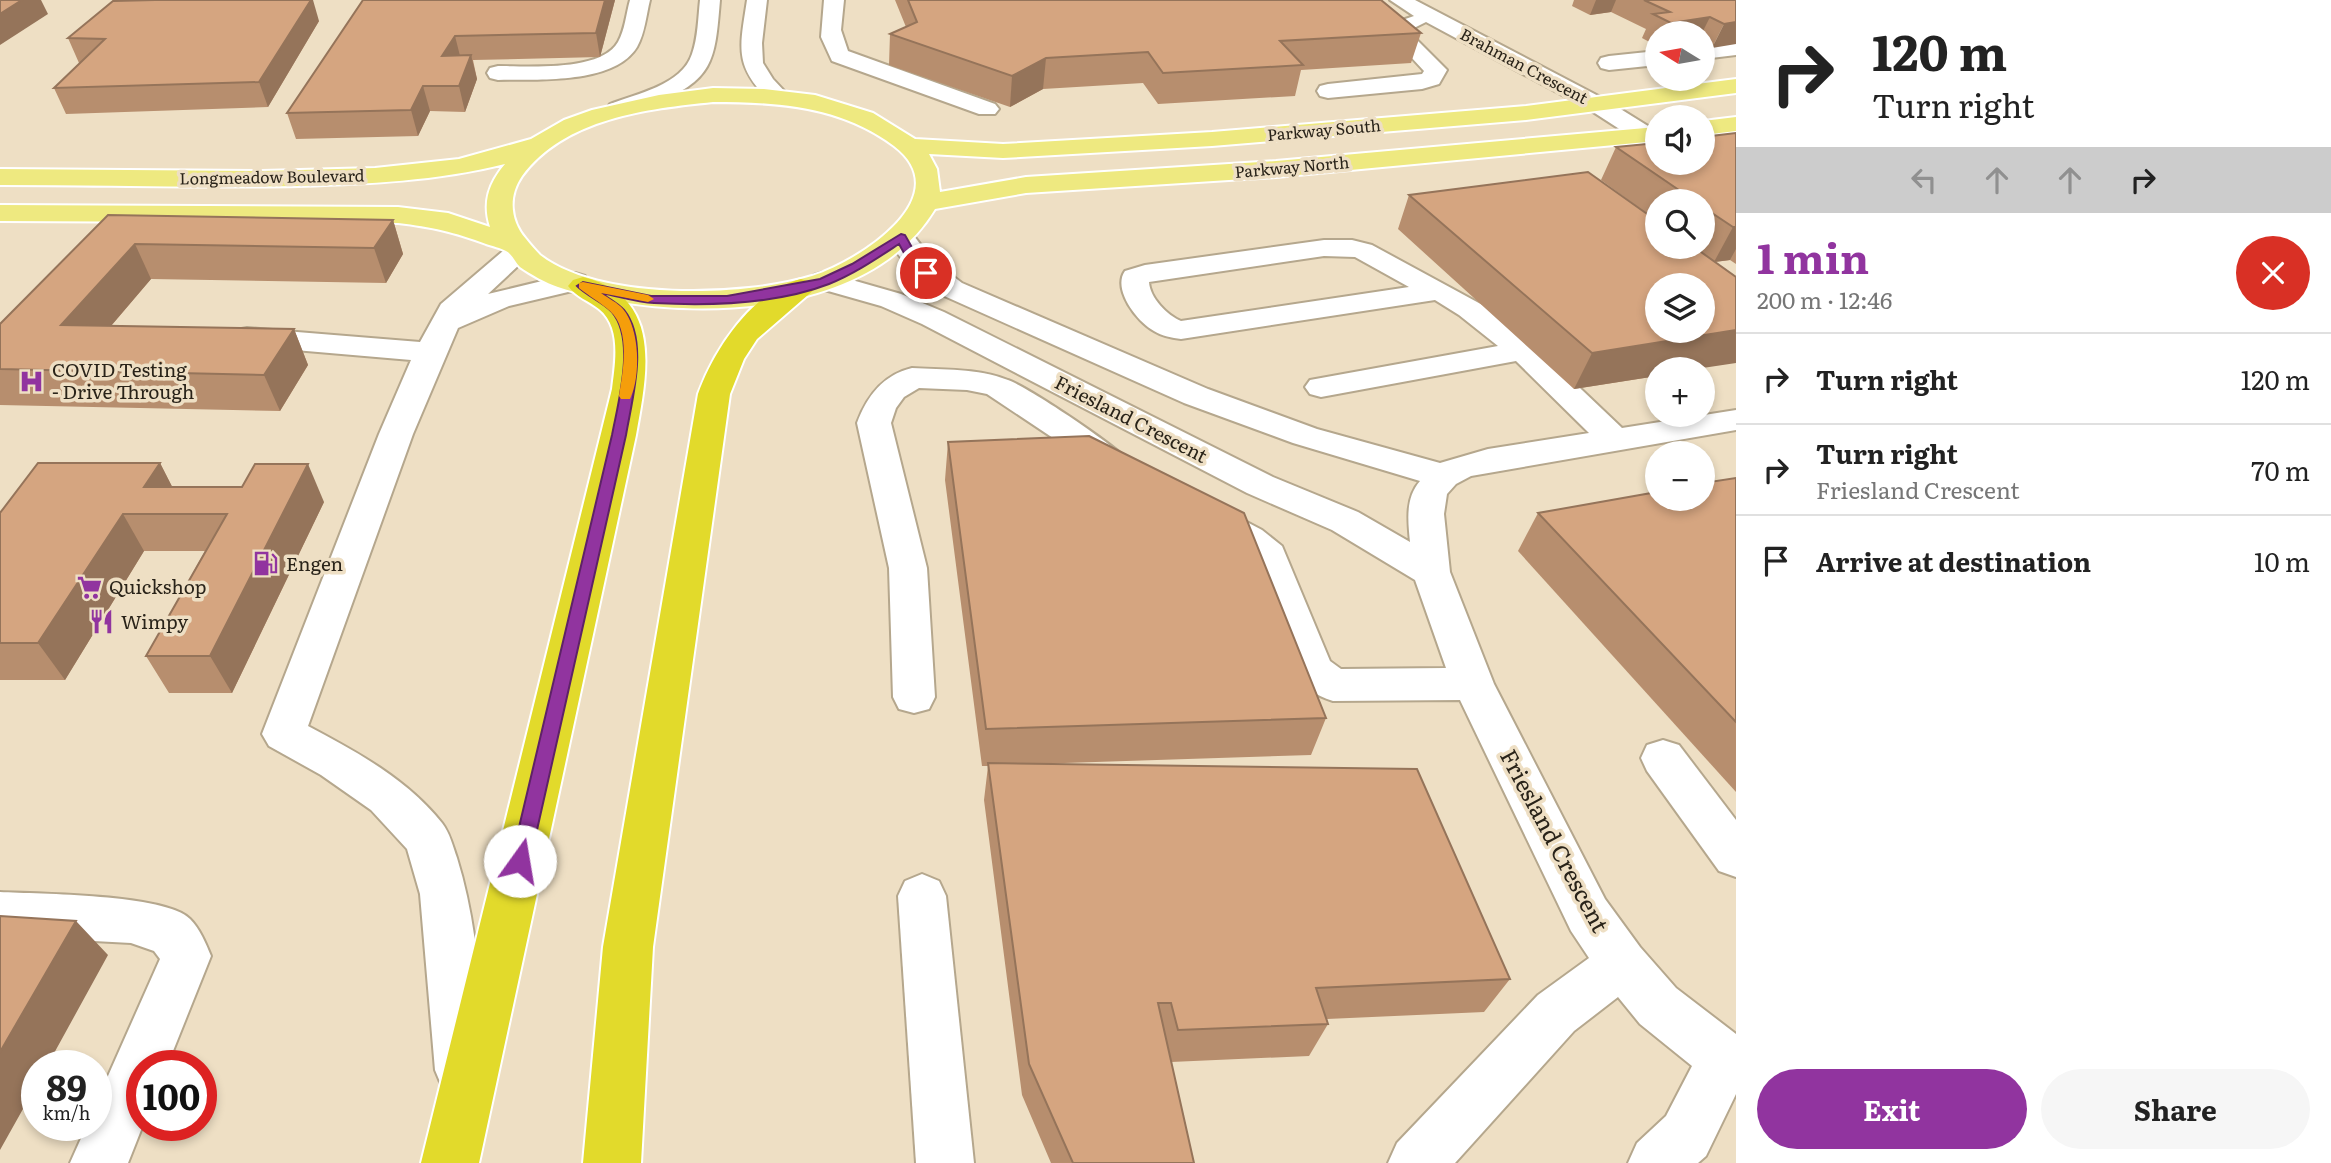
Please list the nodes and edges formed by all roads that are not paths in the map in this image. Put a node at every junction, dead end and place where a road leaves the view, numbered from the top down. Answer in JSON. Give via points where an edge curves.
{"nodes":[{"id":1,"x":640,"y":0,"type":"edge"},
{"id":2,"x":710,"y":0,"type":"edge"},
{"id":3,"x":757,"y":0,"type":"edge"},
{"id":4,"x":834,"y":0,"type":"edge"},
{"id":5,"x":1400,"y":0,"type":"edge"},
{"id":6,"x":1432,"y":17,"type":"junction"},
{"id":7,"x":1736,"y":49,"type":"edge"},
{"id":8,"x":1715,"y":52,"type":"edge"},
{"id":9,"x":1645,"y":59,"type":"edge"},
{"id":10,"x":1609,"y":63,"type":"dead end"},
{"id":11,"x":498,"y":73,"type":"dead end"},
{"id":12,"x":1736,"y":86,"type":"edge"},
{"id":13,"x":1328,"y":91,"type":"dead end"},
{"id":14,"x":778,"y":96,"type":"junction"},
{"id":15,"x":1598,"y":105,"type":"junction"},
{"id":16,"x":987,"y":109,"type":"edge"},
{"id":17,"x":618,"y":110,"type":"junction"},
{"id":18,"x":1736,"y":124,"type":"edge"},
{"id":19,"x":1715,"y":127,"type":"edge"},
{"id":20,"x":1645,"y":131,"type":"edge"},
{"id":21,"x":1645,"y":136,"type":"edge"},
{"id":22,"x":541,"y":143,"type":"junction"},
{"id":23,"x":910,"y":146,"type":"junction"},
{"id":24,"x":0,"y":177,"type":"edge"},
{"id":25,"x":927,"y":203,"type":"junction"},
{"id":26,"x":0,"y":214,"type":"edge"},
{"id":27,"x":901,"y":238,"type":"junction"},
{"id":28,"x":516,"y":247,"type":"junction"},
{"id":29,"x":579,"y":284,"type":"junction"},
{"id":30,"x":812,"y":285,"type":"junction"},
{"id":31,"x":1439,"y":291,"type":"junction"},
{"id":32,"x":222,"y":335,"type":"edge"},
{"id":33,"x":435,"y":341,"type":"junction"},
{"id":34,"x":1521,"y":351,"type":"junction"},
{"id":35,"x":1321,"y":387,"type":"dead end"},
{"id":36,"x":1736,"y":420,"type":"edge"},
{"id":37,"x":1615,"y":440,"type":"junction"},
{"id":38,"x":1444,"y":476,"type":"junction"},
{"id":39,"x":1145,"y":484,"type":"edge"},
{"id":40,"x":1180,"y":502,"type":"edge"},
{"id":41,"x":1431,"y":572,"type":"junction"},
{"id":42,"x":1474,"y":684,"type":"junction"},
{"id":43,"x":914,"y":697,"type":"dead end"},
{"id":44,"x":1663,"y":758,"type":"dead end"},
{"id":45,"x":1736,"y":856,"type":"edge"},
{"id":46,"x":922,"y":896,"type":"dead end"},
{"id":47,"x":0,"y":914,"type":"edge"},
{"id":48,"x":1622,"y":964,"type":"junction"},
{"id":49,"x":1730,"y":1063,"type":"edge"},
{"id":50,"x":465,"y":1100,"type":"junction"},
{"id":51,"x":99,"y":1163,"type":"edge"},
{"id":52,"x":450,"y":1163,"type":"edge"},
{"id":53,"x":611,"y":1163,"type":"edge"},
{"id":54,"x":945,"y":1163,"type":"edge"},
{"id":55,"x":1416,"y":1163,"type":"edge"},
{"id":56,"x":1657,"y":1163,"type":"edge"}],
"edges":[{"from":1,"to":11,"type":"street","via":[[626,47],[617,58],[570,70]]},
{"from":2,"to":17,"type":"street","via":[[703,57],[691,74]]},
{"from":3,"to":14,"type":"street","via":[[750,63]]},
{"from":4,"to":16,"type":"street","via":[[831,39],[841,56]]},
{"from":5,"to":6,"type":"street","name":"Brahman Crescent"},
{"from":6,"to":13,"type":"street","via":[[1395,29],[1436,70],[1431,79]]},
{"from":6,"to":15,"type":"street","name":"Brahman Crescent"},
{"from":7,"to":8,"type":"street"},
{"from":9,"to":10,"type":"street"},
{"from":12,"to":15,"type":"main road","name":"Parkway South"},
{"from":14,"to":17,"type":"main road","via":[[713,95]]},
{"from":14,"to":23,"type":"main road","via":[[848,111]]},
{"from":15,"to":20,"type":"street","name":"Brahman Crescent"},
{"from":15,"to":23,"type":"main road","name":"Parkway South","via":[[1094,147]]},
{"from":17,"to":22,"type":"main road","via":[[576,124]]},
{"from":18,"to":19,"type":"main road"},
{"from":21,"to":25,"type":"main road","name":"Parkway North","via":[[1276,169],[1026,185]]},
{"from":22,"to":24,"type":"main road","name":"Longmeadow Boulevard","via":[[459,167],[375,176]]},
{"from":22,"to":28,"type":"main road","via":[[515,166],[500,191],[498,218]]},
{"from":23,"to":25,"type":"main road","via":[[927,173]]},
{"from":25,"to":27,"type":"main road"},
{"from":26,"to":28,"type":"main road","name":"Longmeadow Boulevard","via":[[397,215],[449,221]]},
{"from":27,"to":30,"type":"main road","name":"Longmeadow Boulevard","via":[[857,267]]},
{"from":27,"to":38,"type":"street","via":[[926,273],[952,289],[1196,396],[1306,436]]},
{"from":28,"to":29,"type":"main road","name":"Longmeadow Boulevard","via":[[540,267]]},
{"from":28,"to":33,"type":"street","via":[[452,310]]},
{"from":29,"to":30,"type":"main road","name":"Longmeadow Boulevard","via":[[664,300],[727,300]]},
{"from":29,"to":33,"type":"street","via":[[525,292],[484,305],[458,318]]},
{"from":29,"to":50,"type":"highway","via":[[619,311],[631,363],[619,435]]},
{"from":30,"to":41,"type":"street","name":"Friesland Crescent","via":[[891,300],[933,318],[1260,485],[1345,521]]},
{"from":30,"to":53,"type":"highway","via":[[770,310],[740,338],[722,367],[714,394],[628,947]]},
{"from":31,"to":31,"type":"street","via":[[1171,330],[1159,323],[1133,284],[1135,277],[1145,274],[1342,247],[1368,250]]},
{"from":31,"to":34,"type":"street","via":[[1477,314]]},
{"from":32,"to":33,"type":"street"},
{"from":33,"to":50,"type":"street","via":[[284,734],[337,762],[387,797],[427,839],[444,894]]},
{"from":34,"to":35,"type":"street"},
{"from":34,"to":37,"type":"street"},
{"from":36,"to":37,"type":"street"},
{"from":37,"to":38,"type":"street","via":[[1488,460]]},
{"from":38,"to":41,"type":"street","name":"Friesland Crescent","via":[[1430,491],[1426,514]]},
{"from":39,"to":43,"type":"street","via":[[998,387],[967,380],[912,378],[893,390],[874,423],[908,568]]},
{"from":40,"to":42,"type":"street","via":[[1269,555],[1313,671],[1333,685]]},
{"from":41,"to":42,"type":"street","name":"Friesland Crescent"},
{"from":42,"to":48,"type":"street","name":"Friesland Crescent","via":[[1588,915]]},
{"from":44,"to":45,"type":"street"},
{"from":46,"to":54,"type":"street"},
{"from":47,"to":51,"type":"street","via":[[131,921],[171,933],[186,956]]},
{"from":48,"to":49,"type":"street","name":"Friesland Crescent","via":[[1658,1006]]},
{"from":48,"to":55,"type":"street","via":[[1556,1013]]},
{"from":49,"to":56,"type":"street","via":[[1686,1136]]},
{"from":50,"to":52,"type":"highway"}]}
